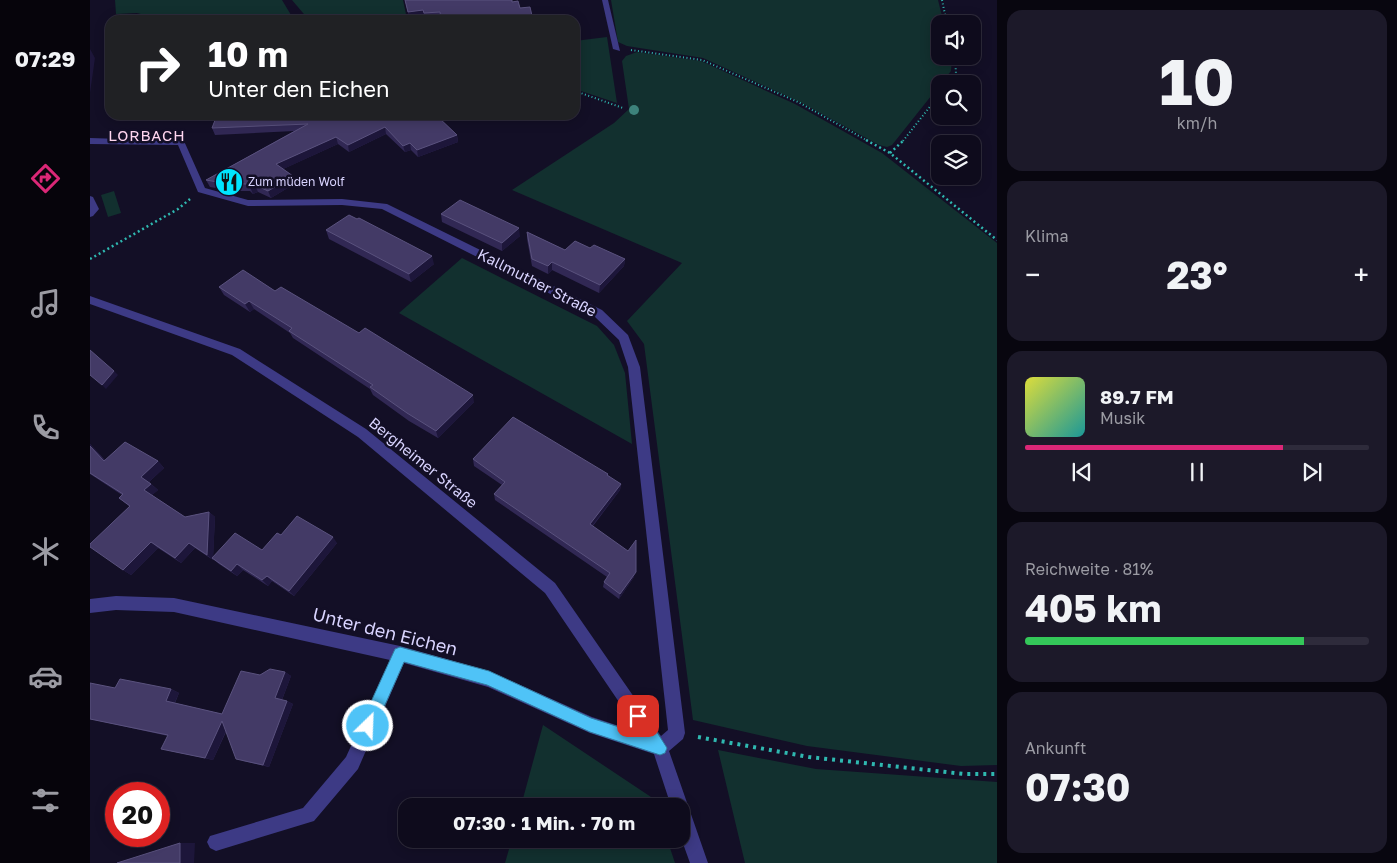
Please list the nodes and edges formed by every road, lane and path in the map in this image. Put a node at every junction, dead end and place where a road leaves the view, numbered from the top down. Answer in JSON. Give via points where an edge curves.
{"nodes":[{"id":1,"x":605,"y":0,"type":"edge"},
{"id":2,"x":942,"y":0,"type":"edge"},
{"id":3,"x":945,"y":15,"type":"edge"},
{"id":4,"x":617,"y":49,"type":"joint"},
{"id":5,"x":580,"y":94,"type":"edge"},
{"id":6,"x":931,"y":105,"type":"edge"},
{"id":7,"x":624,"y":108,"type":"dead end"},
{"id":8,"x":90,"y":141,"type":"edge"},
{"id":9,"x":890,"y":153,"type":"junction"},
{"id":10,"x":90,"y":199,"type":"edge"},
{"id":11,"x":178,"y":209,"type":"dead end"},
{"id":12,"x":90,"y":214,"type":"edge"},
{"id":13,"x":997,"y":240,"type":"edge"},
{"id":14,"x":90,"y":259,"type":"edge"},
{"id":15,"x":90,"y":300,"type":"edge"},
{"id":16,"x":90,"y":606,"type":"edge"},
{"id":17,"x":400,"y":654,"type":"junction"},
{"id":18,"x":677,"y":733,"type":"junction"},
{"id":19,"x":660,"y":748,"type":"junction"},
{"id":20,"x":997,"y":774,"type":"edge"},
{"id":21,"x":677,"y":798,"type":"edge"},
{"id":22,"x":690,"y":836,"type":"edge"},
{"id":23,"x":216,"y":842,"type":"dead end"},
{"id":24,"x":699,"y":863,"type":"edge"}],
"edges":[{"from":1,"to":4,"type":"street"},
{"from":2,"to":3,"type":"path"},
{"from":4,"to":9,"type":"path","via":[[702,60],[798,102]]},
{"from":5,"to":7,"type":"path"},
{"from":6,"to":9,"type":"path"},
{"from":8,"to":18,"type":"street","name":"Kallmuther Straße","via":[[181,144],[201,190],[248,203],[342,202],[384,206],[598,313],[624,338],[634,367]]},
{"from":9,"to":13,"type":"path"},
{"from":10,"to":12,"type":"street","via":[[94,209]]},
{"from":11,"to":14,"type":"path"},
{"from":15,"to":19,"type":"street","name":"Bergheimer Straße","via":[[236,352],[362,433],[550,588]]},
{"from":16,"to":17,"type":"street","name":"Unter den Eichen","via":[[116,603],[174,605]]},
{"from":17,"to":19,"type":"street","name":"Unter den Eichen","via":[[489,678],[590,725]]},
{"from":17,"to":23,"type":"street","via":[[352,763],[308,815]]},
{"from":18,"to":19,"type":"street"},
{"from":18,"to":20,"type":"path","via":[[809,757],[964,774]]},
{"from":19,"to":21,"type":"street","name":"Bergheimer Straße"},
{"from":22,"to":24,"type":"street"}]}
